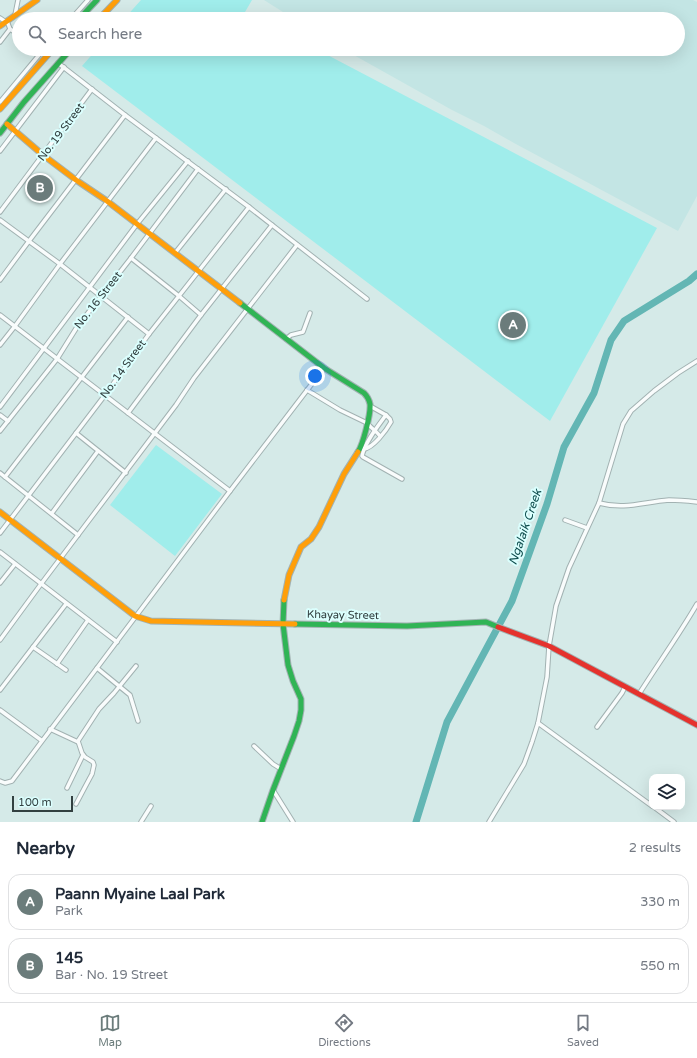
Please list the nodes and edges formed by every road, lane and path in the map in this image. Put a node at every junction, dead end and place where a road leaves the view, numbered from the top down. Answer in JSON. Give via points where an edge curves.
{"nodes":[{"id":1,"x":18,"y":0,"type":"edge"},
{"id":2,"x":37,"y":0,"type":"edge"},
{"id":3,"x":88,"y":0,"type":"edge"},
{"id":4,"x":97,"y":0,"type":"edge"},
{"id":5,"x":116,"y":0,"type":"edge"},
{"id":6,"x":16,"y":12,"type":"edge"},
{"id":7,"x":19,"y":12,"type":"edge"},
{"id":8,"x":77,"y":12,"type":"edge"},
{"id":9,"x":86,"y":12,"type":"edge"},
{"id":10,"x":105,"y":12,"type":"edge"},
{"id":11,"x":12,"y":17,"type":"edge"},
{"id":12,"x":0,"y":18,"type":"edge"},
{"id":13,"x":7,"y":21,"type":"junction"},
{"id":14,"x":0,"y":26,"type":"edge"},
{"id":15,"x":10,"y":30,"type":"joint"},
{"id":16,"x":0,"y":42,"type":"edge"},
{"id":17,"x":37,"y":56,"type":"edge"},
{"id":18,"x":47,"y":56,"type":"edge"},
{"id":19,"x":64,"y":56,"type":"edge"},
{"id":20,"x":58,"y":63,"type":"junction"},
{"id":21,"x":64,"y":67,"type":"junction"},
{"id":22,"x":92,"y":89,"type":"junction"},
{"id":23,"x":0,"y":102,"type":"edge"},
{"id":24,"x":0,"y":109,"type":"edge"},
{"id":25,"x":125,"y":115,"type":"junction"},
{"id":26,"x":7,"y":124,"type":"junction"},
{"id":27,"x":15,"y":131,"type":"junction"},
{"id":28,"x":0,"y":133,"type":"edge"},
{"id":29,"x":156,"y":138,"type":"junction"},
{"id":30,"x":0,"y":151,"type":"edge"},
{"id":31,"x":43,"y":155,"type":"junction"},
{"id":32,"x":188,"y":161,"type":"junction"},
{"id":33,"x":198,"y":170,"type":"junction"},
{"id":34,"x":76,"y":180,"type":"junction"},
{"id":35,"x":226,"y":190,"type":"junction"},
{"id":36,"x":107,"y":201,"type":"junction"},
{"id":37,"x":249,"y":207,"type":"junction"},
{"id":38,"x":0,"y":212,"type":"edge"},
{"id":39,"x":0,"y":220,"type":"edge"},
{"id":40,"x":137,"y":224,"type":"junction"},
{"id":41,"x":272,"y":225,"type":"junction"},
{"id":42,"x":149,"y":233,"type":"junction"},
{"id":43,"x":29,"y":241,"type":"junction"},
{"id":44,"x":297,"y":245,"type":"junction"},
{"id":45,"x":175,"y":253,"type":"junction"},
{"id":46,"x":130,"y":258,"type":"junction"},
{"id":47,"x":60,"y":264,"type":"junction"},
{"id":48,"x":198,"y":272,"type":"junction"},
{"id":49,"x":0,"y":280,"type":"edge"},
{"id":50,"x":89,"y":287,"type":"junction"},
{"id":51,"x":222,"y":290,"type":"junction"},
{"id":52,"x":100,"y":296,"type":"junction"},
{"id":53,"x":179,"y":296,"type":"junction"},
{"id":54,"x":367,"y":299,"type":"dead end"},
{"id":55,"x":247,"y":309,"type":"junction"},
{"id":56,"x":310,"y":313,"type":"dead end"},
{"id":57,"x":0,"y":315,"type":"edge"},
{"id":58,"x":201,"y":315,"type":"junction"},
{"id":59,"x":128,"y":317,"type":"junction"},
{"id":60,"x":15,"y":326,"type":"junction"},
{"id":61,"x":149,"y":334,"type":"junction"},
{"id":62,"x":286,"y":339,"type":"junction"},
{"id":63,"x":0,"y":346,"type":"edge"},
{"id":64,"x":44,"y":349,"type":"junction"},
{"id":65,"x":57,"y":359,"type":"junction"},
{"id":66,"x":697,"y":361,"type":"edge"},
{"id":67,"x":324,"y":368,"type":"junction"},
{"id":68,"x":81,"y":377,"type":"junction"},
{"id":69,"x":307,"y":390,"type":"junction"},
{"id":70,"x":105,"y":395,"type":"junction"},
{"id":71,"x":370,"y":406,"type":"junction"},
{"id":72,"x":0,"y":407,"type":"edge"},
{"id":73,"x":128,"y":413,"type":"junction"},
{"id":74,"x":0,"y":415,"type":"edge"},
{"id":75,"x":386,"y":415,"type":"junction"},
{"id":76,"x":8,"y":421,"type":"junction"},
{"id":77,"x":367,"y":423,"type":"junction"},
{"id":78,"x":375,"y":430,"type":"junction"},
{"id":79,"x":0,"y":431,"type":"edge"},
{"id":80,"x":76,"y":433,"type":"junction"},
{"id":81,"x":155,"y":433,"type":"junction"},
{"id":82,"x":380,"y":436,"type":"junction"},
{"id":83,"x":363,"y":448,"type":"junction"},
{"id":84,"x":98,"y":451,"type":"junction"},
{"id":85,"x":0,"y":473,"type":"edge"},
{"id":86,"x":126,"y":473,"type":"junction"},
{"id":87,"x":5,"y":477,"type":"junction"},
{"id":88,"x":402,"y":479,"type":"dead end"},
{"id":89,"x":230,"y":491,"type":"junction"},
{"id":90,"x":29,"y":495,"type":"junction"},
{"id":91,"x":697,"y":502,"type":"edge"},
{"id":92,"x":599,"y":503,"type":"junction"},
{"id":93,"x":0,"y":512,"type":"edge"},
{"id":94,"x":52,"y":513,"type":"junction"},
{"id":95,"x":10,"y":520,"type":"junction"},
{"id":96,"x":565,"y":520,"type":"dead end"},
{"id":97,"x":587,"y":528,"type":"junction"},
{"id":98,"x":0,"y":533,"type":"edge"},
{"id":99,"x":78,"y":535,"type":"junction"},
{"id":100,"x":0,"y":552,"type":"edge"},
{"id":101,"x":60,"y":558,"type":"junction"},
{"id":102,"x":15,"y":564,"type":"junction"},
{"id":103,"x":0,"y":583,"type":"edge"},
{"id":104,"x":41,"y":584,"type":"junction"},
{"id":105,"x":66,"y":604,"type":"junction"},
{"id":106,"x":697,"y":604,"type":"edge"},
{"id":107,"x":135,"y":616,"type":"junction"},
{"id":108,"x":88,"y":620,"type":"junction"},
{"id":109,"x":283,"y":624,"type":"junction"},
{"id":110,"x":0,"y":640,"type":"edge"},
{"id":111,"x":116,"y":642,"type":"junction"},
{"id":112,"x":549,"y":646,"type":"junction"},
{"id":113,"x":33,"y":647,"type":"junction"},
{"id":114,"x":57,"y":664,"type":"junction"},
{"id":115,"x":136,"y":666,"type":"dead end"},
{"id":116,"x":97,"y":668,"type":"junction"},
{"id":117,"x":66,"y":670,"type":"dead end"},
{"id":118,"x":119,"y":686,"type":"junction"},
{"id":119,"x":625,"y":687,"type":"junction"},
{"id":120,"x":0,"y":690,"type":"edge"},
{"id":121,"x":638,"y":694,"type":"junction"},
{"id":122,"x":0,"y":710,"type":"edge"},
{"id":123,"x":138,"y":721,"type":"dead end"},
{"id":124,"x":538,"y":723,"type":"junction"},
{"id":125,"x":697,"y":725,"type":"edge"},
{"id":126,"x":597,"y":727,"type":"dead end"},
{"id":127,"x":50,"y":730,"type":"junction"},
{"id":128,"x":42,"y":740,"type":"junction"},
{"id":129,"x":78,"y":742,"type":"junction"},
{"id":130,"x":254,"y":746,"type":"dead end"},
{"id":131,"x":83,"y":755,"type":"junction"},
{"id":132,"x":282,"y":769,"type":"junction"},
{"id":133,"x":0,"y":781,"type":"edge"},
{"id":134,"x":66,"y":788,"type":"dead end"},
{"id":135,"x":273,"y":790,"type":"junction"},
{"id":136,"x":649,"y":803,"type":"edge"},
{"id":137,"x":76,"y":804,"type":"dead end"},
{"id":138,"x":151,"y":806,"type":"dead end"},
{"id":139,"x":658,"y":810,"type":"edge"},
{"id":140,"x":141,"y":822,"type":"edge"},
{"id":141,"x":262,"y":822,"type":"edge"},
{"id":142,"x":293,"y":822,"type":"edge"},
{"id":143,"x":489,"y":822,"type":"edge"},
{"id":144,"x":674,"y":822,"type":"edge"}],
"edges":[{"from":1,"to":6,"type":"street"},
{"from":2,"to":7,"type":"street"},
{"from":3,"to":8,"type":"street"},
{"from":4,"to":9,"type":"street"},
{"from":5,"to":10,"type":"street"},
{"from":11,"to":13,"type":"street"},
{"from":12,"to":13,"type":"street"},
{"from":13,"to":14,"type":"street"},
{"from":13,"to":15,"type":"street"},
{"from":15,"to":16,"type":"street"},
{"from":17,"to":23,"type":"street"},
{"from":18,"to":24,"type":"street"},
{"from":19,"to":20,"type":"street"},
{"from":20,"to":21,"type":"street"},
{"from":20,"to":26,"type":"street"},
{"from":21,"to":22,"type":"street"},
{"from":21,"to":27,"type":"street"},
{"from":22,"to":25,"type":"street"},
{"from":22,"to":31,"type":"street","name":"No. 19 Street"},
{"from":25,"to":29,"type":"street"},
{"from":25,"to":34,"type":"street"},
{"from":26,"to":27,"type":"street"},
{"from":26,"to":28,"type":"street"},
{"from":27,"to":30,"type":"street"},
{"from":27,"to":31,"type":"street"},
{"from":29,"to":32,"type":"street"},
{"from":29,"to":36,"type":"street"},
{"from":31,"to":34,"type":"street"},
{"from":31,"to":38,"type":"street","name":"No. 19 Street"},
{"from":32,"to":33,"type":"street"},
{"from":32,"to":40,"type":"street"},
{"from":33,"to":35,"type":"street"},
{"from":33,"to":42,"type":"street","name":"No. 16 Street"},
{"from":34,"to":36,"type":"street"},
{"from":34,"to":43,"type":"street"},
{"from":35,"to":37,"type":"street"},
{"from":35,"to":45,"type":"street"},
{"from":36,"to":40,"type":"street"},
{"from":36,"to":47,"type":"street"},
{"from":37,"to":41,"type":"street"},
{"from":37,"to":48,"type":"street","name":"No. 14 Street"},
{"from":39,"to":43,"type":"street"},
{"from":40,"to":42,"type":"street"},
{"from":40,"to":50,"type":"street"},
{"from":41,"to":44,"type":"street"},
{"from":41,"to":51,"type":"street"},
{"from":42,"to":45,"type":"street"},
{"from":42,"to":46,"type":"street","name":"No. 16 Street"},
{"from":43,"to":47,"type":"street"},
{"from":43,"to":49,"type":"street"},
{"from":44,"to":54,"type":"street"},
{"from":44,"to":55,"type":"street"},
{"from":45,"to":48,"type":"street"},
{"from":46,"to":52,"type":"street","name":"No. 16 Street"},
{"from":46,"to":53,"type":"street"},
{"from":47,"to":50,"type":"street"},
{"from":47,"to":60,"type":"street"},
{"from":48,"to":51,"type":"street"},
{"from":48,"to":53,"type":"street","name":"No. 14 Street"},
{"from":50,"to":52,"type":"street"},
{"from":50,"to":64,"type":"street"},
{"from":51,"to":55,"type":"street"},
{"from":51,"to":58,"type":"street"},
{"from":52,"to":59,"type":"street"},
{"from":52,"to":65,"type":"street","name":"No. 16 Street"},
{"from":53,"to":58,"type":"street"},
{"from":53,"to":61,"type":"street","name":"No. 14 Street"},
{"from":55,"to":62,"type":"street"},
{"from":55,"to":81,"type":"street"},
{"from":56,"to":62,"type":"street","via":[[303,332]]},
{"from":57,"to":60,"type":"street"},
{"from":58,"to":73,"type":"street"},
{"from":59,"to":61,"type":"street"},
{"from":59,"to":68,"type":"street"},
{"from":60,"to":63,"type":"street"},
{"from":60,"to":64,"type":"street"},
{"from":61,"to":70,"type":"street","name":"No. 14 Street"},
{"from":62,"to":67,"type":"street"},
{"from":64,"to":65,"type":"street"},
{"from":64,"to":72,"type":"street"},
{"from":65,"to":68,"type":"street"},
{"from":65,"to":76,"type":"street","name":"No. 16 Street"},
{"from":66,"to":92,"type":"street","via":[[654,391],[626,418]]},
{"from":67,"to":69,"type":"street"},
{"from":67,"to":71,"type":"street","via":[[364,393]]},
{"from":68,"to":70,"type":"street"},
{"from":68,"to":87,"type":"street"},
{"from":69,"to":77,"type":"street"},
{"from":69,"to":89,"type":"street"},
{"from":70,"to":73,"type":"street"},
{"from":70,"to":80,"type":"street","name":"No. 14 Street"},
{"from":71,"to":75,"type":"street"},
{"from":71,"to":77,"type":"street"},
{"from":73,"to":81,"type":"street"},
{"from":74,"to":76,"type":"street"},
{"from":75,"to":78,"type":"street"},
{"from":75,"to":82,"type":"street","via":[[391,422]]},
{"from":76,"to":79,"type":"street","name":"No. 16 Street"},
{"from":77,"to":78,"type":"street"},
{"from":77,"to":83,"type":"street"},
{"from":78,"to":82,"type":"street"},
{"from":78,"to":83,"type":"street"},
{"from":80,"to":84,"type":"street"},
{"from":80,"to":90,"type":"street","name":"No. 14 Street"},
{"from":81,"to":86,"type":"street"},
{"from":81,"to":89,"type":"street"},
{"from":82,"to":83,"type":"street","via":[[374,444]]},
{"from":83,"to":88,"type":"street","via":[[363,457]]},
{"from":83,"to":109,"type":"street","via":[[344,474],[319,527],[311,539],[301,547],[287,584]]},
{"from":84,"to":86,"type":"street"},
{"from":84,"to":94,"type":"street"},
{"from":85,"to":87,"type":"street"},
{"from":86,"to":99,"type":"street"},
{"from":87,"to":90,"type":"street"},
{"from":89,"to":107,"type":"street"},
{"from":90,"to":94,"type":"street"},
{"from":90,"to":95,"type":"street","name":"No. 14 Street"},
{"from":91,"to":92,"type":"street","via":[[670,500],[626,506]]},
{"from":92,"to":97,"type":"street"},
{"from":93,"to":95,"type":"street","name":"Khayay Street"},
{"from":94,"to":99,"type":"street"},
{"from":95,"to":98,"type":"street","name":"No. 14 Street"},
{"from":95,"to":101,"type":"street","name":"Khayay Street"},
{"from":96,"to":97,"type":"street"},
{"from":97,"to":112,"type":"street","via":[[556,606]]},
{"from":99,"to":101,"type":"street"},
{"from":100,"to":102,"type":"street"},
{"from":101,"to":104,"type":"street"},
{"from":101,"to":107,"type":"street","name":"Khayay Street"},
{"from":102,"to":103,"type":"street"},
{"from":102,"to":104,"type":"street"},
{"from":104,"to":105,"type":"street"},
{"from":104,"to":110,"type":"street"},
{"from":105,"to":108,"type":"street"},
{"from":105,"to":113,"type":"street"},
{"from":106,"to":121,"type":"street"},
{"from":107,"to":109,"type":"street","name":"Khayay Street","via":[[151,621]]},
{"from":107,"to":111,"type":"street"},
{"from":108,"to":111,"type":"street"},
{"from":108,"to":114,"type":"street"},
{"from":109,"to":112,"type":"street","name":"Khayay Street","via":[[407,626],[486,622]]},
{"from":109,"to":132,"type":"street","via":[[288,665],[302,704],[300,721]]},
{"from":111,"to":116,"type":"street"},
{"from":112,"to":119,"type":"street","name":"Khayay Street"},
{"from":112,"to":124,"type":"street","via":[[547,677]]},
{"from":113,"to":114,"type":"street"},
{"from":113,"to":120,"type":"street"},
{"from":114,"to":117,"type":"street"},
{"from":115,"to":118,"type":"street"},
{"from":116,"to":118,"type":"street"},
{"from":116,"to":127,"type":"street"},
{"from":118,"to":123,"type":"street","via":[[130,695]]},
{"from":118,"to":129,"type":"street","via":[[99,709]]},
{"from":119,"to":121,"type":"street","name":"Khayay Street"},
{"from":119,"to":126,"type":"street"},
{"from":121,"to":125,"type":"street","name":"Khayay Street"},
{"from":122,"to":128,"type":"street"},
{"from":124,"to":136,"type":"street"},
{"from":124,"to":143,"type":"street","via":[[524,764]]},
{"from":127,"to":128,"type":"street"},
{"from":127,"to":129,"type":"street"},
{"from":128,"to":133,"type":"street","via":[[12,781]]},
{"from":129,"to":131,"type":"street"},
{"from":130,"to":132,"type":"street"},
{"from":131,"to":134,"type":"street"},
{"from":131,"to":137,"type":"street","via":[[93,762],[94,767]]},
{"from":132,"to":135,"type":"street"},
{"from":135,"to":141,"type":"street"},
{"from":135,"to":142,"type":"street"},
{"from":138,"to":140,"type":"street"},
{"from":139,"to":144,"type":"street"}]}
